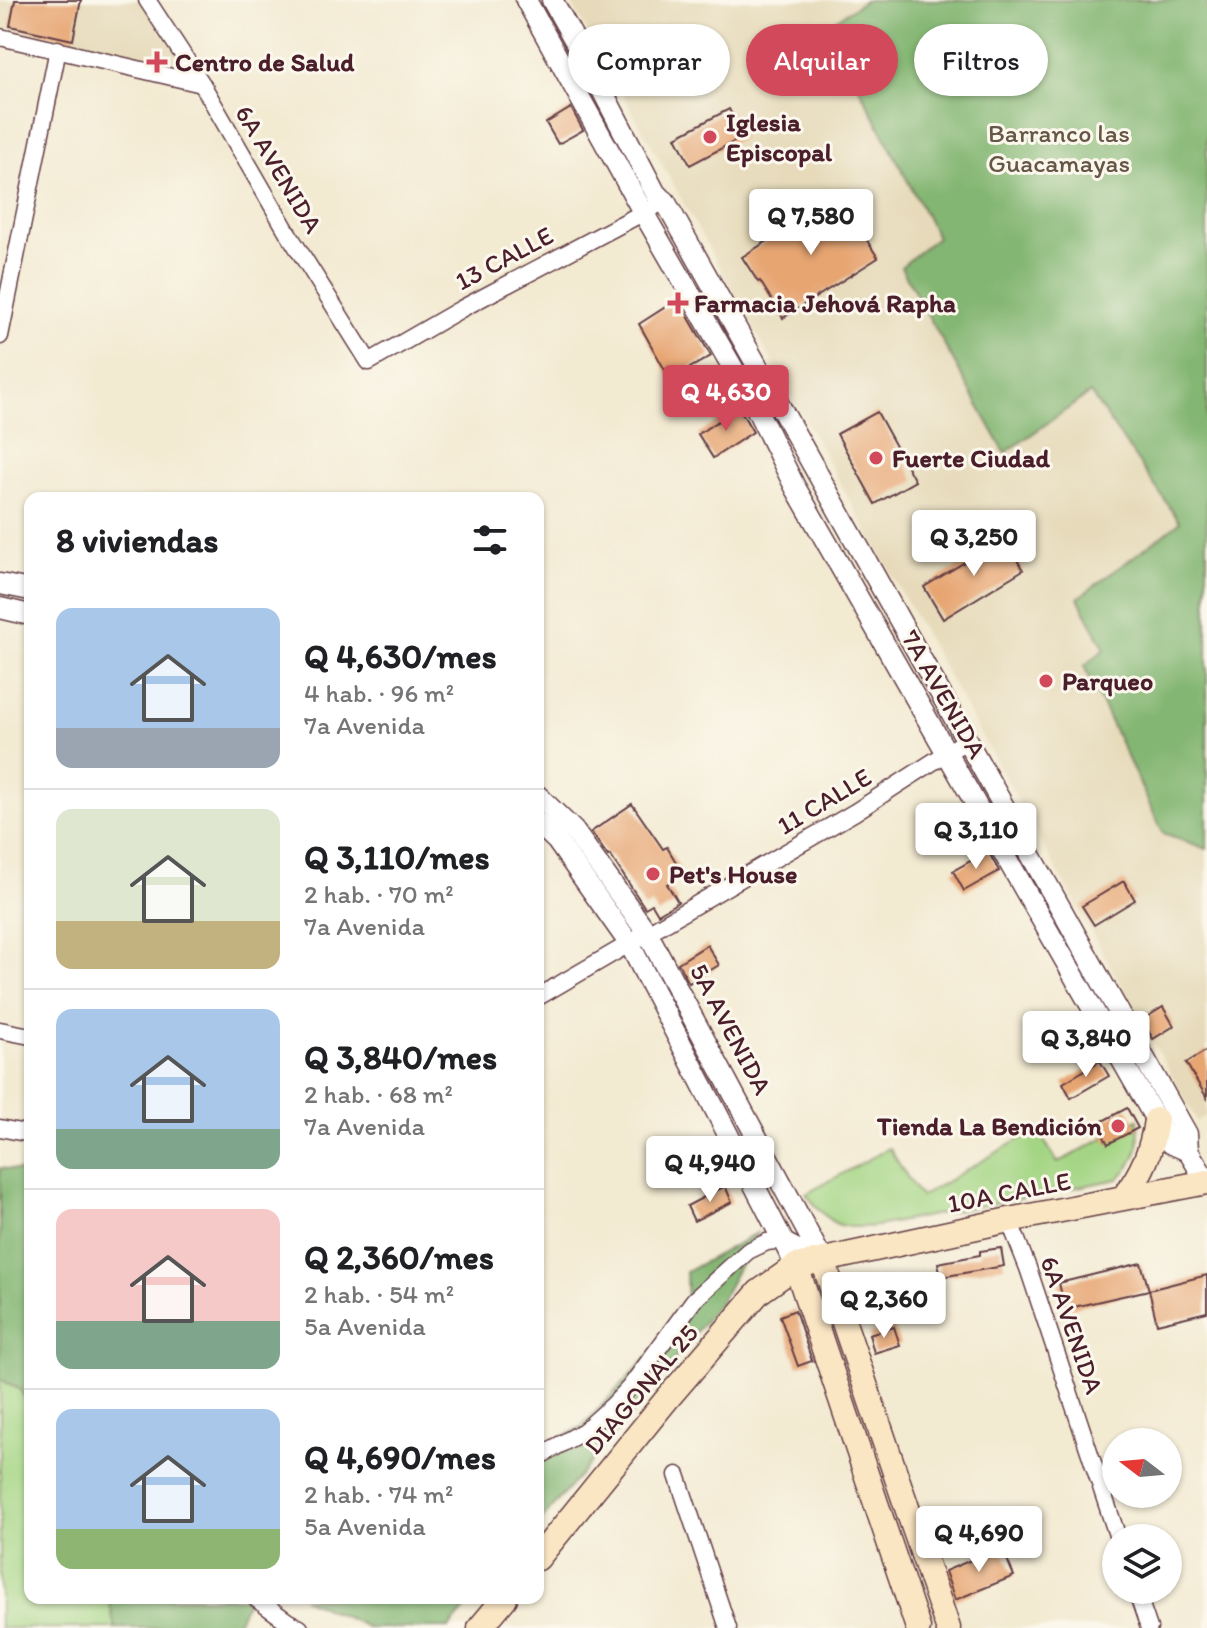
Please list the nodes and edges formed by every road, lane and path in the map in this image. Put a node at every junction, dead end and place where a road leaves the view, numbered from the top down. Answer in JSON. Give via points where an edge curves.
{"nodes":[{"id":1,"x":147,"y":0,"type":"edge"},
{"id":2,"x":526,"y":0,"type":"edge"},
{"id":3,"x":552,"y":0,"type":"edge"},
{"id":4,"x":0,"y":37,"type":"edge"},
{"id":5,"x":58,"y":49,"type":"junction"},
{"id":6,"x":202,"y":84,"type":"junction"},
{"id":7,"x":665,"y":201,"type":"junction"},
{"id":8,"x":643,"y":212,"type":"junction"},
{"id":9,"x":0,"y":336,"type":"edge"},
{"id":10,"x":369,"y":362,"type":"joint"},
{"id":11,"x":775,"y":397,"type":"junction"},
{"id":12,"x":756,"y":408,"type":"junction"},
{"id":13,"x":0,"y":584,"type":"edge"},
{"id":14,"x":24,"y":589,"type":"edge"},
{"id":15,"x":0,"y":608,"type":"edge"},
{"id":16,"x":24,"y":614,"type":"edge"},
{"id":17,"x":967,"y":740,"type":"junction"},
{"id":18,"x":947,"y":752,"type":"junction"},
{"id":19,"x":544,"y":802,"type":"edge"},
{"id":20,"x":544,"y":829,"type":"edge"},
{"id":21,"x":638,"y":938,"type":"junction"},
{"id":22,"x":544,"y":993,"type":"edge"},
{"id":23,"x":0,"y":1030,"type":"edge"},
{"id":24,"x":24,"y":1035,"type":"edge"},
{"id":25,"x":1156,"y":1120,"type":"junction"},
{"id":26,"x":0,"y":1128,"type":"edge"},
{"id":27,"x":24,"y":1133,"type":"edge"},
{"id":28,"x":1188,"y":1151,"type":"junction"},
{"id":29,"x":1207,"y":1182,"type":"edge"},
{"id":30,"x":1124,"y":1197,"type":"junction"},
{"id":31,"x":1009,"y":1220,"type":"junction"},
{"id":32,"x":783,"y":1240,"type":"junction"},
{"id":33,"x":823,"y":1261,"type":"junction"},
{"id":34,"x":796,"y":1266,"type":"junction"},
{"id":35,"x":544,"y":1454,"type":"edge"},
{"id":36,"x":677,"y":1475,"type":"dead end"},
{"id":37,"x":901,"y":1491,"type":"junction"},
{"id":38,"x":875,"y":1500,"type":"junction"},
{"id":39,"x":1113,"y":1524,"type":"edge"},
{"id":40,"x":544,"y":1551,"type":"edge"},
{"id":41,"x":263,"y":1604,"type":"edge"},
{"id":42,"x":500,"y":1604,"type":"edge"},
{"id":43,"x":1141,"y":1604,"type":"edge"},
{"id":44,"x":300,"y":1628,"type":"edge"},
{"id":45,"x":480,"y":1628,"type":"edge"},
{"id":46,"x":728,"y":1628,"type":"edge"},
{"id":47,"x":918,"y":1628,"type":"edge"},
{"id":48,"x":948,"y":1628,"type":"edge"},
{"id":49,"x":1149,"y":1628,"type":"edge"}],
"edges":[{"from":1,"to":6,"type":"street","name":"6A AVENIDA"},
{"from":2,"to":8,"type":"street","name":"7A AVENIDA"},
{"from":3,"to":7,"type":"street","name":"7A AVENIDA","via":[[656,194]]},
{"from":4,"to":5,"type":"street"},
{"from":5,"to":6,"type":"street"},
{"from":5,"to":9,"type":"street"},
{"from":6,"to":10,"type":"street","name":"6A AVENIDA"},
{"from":7,"to":8,"type":"street","name":"13 CALLE"},
{"from":7,"to":11,"type":"street","name":"7A AVENIDA"},
{"from":8,"to":10,"type":"street","name":"13 CALLE"},
{"from":8,"to":12,"type":"street","name":"7A AVENIDA"},
{"from":11,"to":12,"type":"street"},
{"from":11,"to":17,"type":"street","name":"7A AVENIDA"},
{"from":12,"to":18,"type":"street","name":"7A AVENIDA","via":[[795,487]]},
{"from":13,"to":14,"type":"street"},
{"from":15,"to":16,"type":"street"},
{"from":17,"to":18,"type":"street","name":"11 CALLE"},
{"from":17,"to":28,"type":"street","name":"7A AVENIDA","via":[[1187,1134]]},
{"from":18,"to":21,"type":"street","name":"11 CALLE"},
{"from":18,"to":25,"type":"street","name":"7A AVENIDA"},
{"from":19,"to":21,"type":"street","name":"5A AVENIDA","via":[[574,831]]},
{"from":20,"to":21,"type":"street","name":"5A AVENIDA"},
{"from":21,"to":22,"type":"street","name":"11 CALLE"},
{"from":21,"to":32,"type":"street","name":"5A AVENIDA"},
{"from":21,"to":33,"type":"street","name":"5A AVENIDA"},
{"from":23,"to":24,"type":"street"},
{"from":25,"to":28,"type":"street","name":"7A AVENIDA","via":[[1170,1143]]},
{"from":25,"to":30,"type":"main road","via":[[1147,1162]]},
{"from":26,"to":27,"type":"street"},
{"from":28,"to":29,"type":"street","name":"7A AVENIDA"},
{"from":29,"to":30,"type":"main road","name":"10A CALLE"},
{"from":30,"to":31,"type":"main road","name":"10A CALLE"},
{"from":31,"to":33,"type":"main road","name":"10A CALLE"},
{"from":31,"to":39,"type":"street","name":"6A AVENIDA"},
{"from":32,"to":33,"type":"street"},
{"from":32,"to":34,"type":"street","name":"5A AVENIDA"},
{"from":32,"to":35,"type":"street","via":[[748,1251],[706,1288],[613,1405],[584,1431]]},
{"from":33,"to":34,"type":"main road","name":"10A CALLE"},
{"from":33,"to":37,"type":"main road","name":"5A AVENIDA"},
{"from":34,"to":38,"type":"main road","name":"5A AVENIDA"},
{"from":34,"to":40,"type":"main road","name":"DIAGONAL 25","via":[[759,1292]]},
{"from":36,"to":46,"type":"street"},
{"from":37,"to":38,"type":"main road"},
{"from":37,"to":48,"type":"main road","name":"5A AVENIDA"},
{"from":38,"to":47,"type":"main road","name":"5A AVENIDA"},
{"from":41,"to":44,"type":"street"},
{"from":42,"to":45,"type":"main road"},
{"from":43,"to":49,"type":"street"}]}
